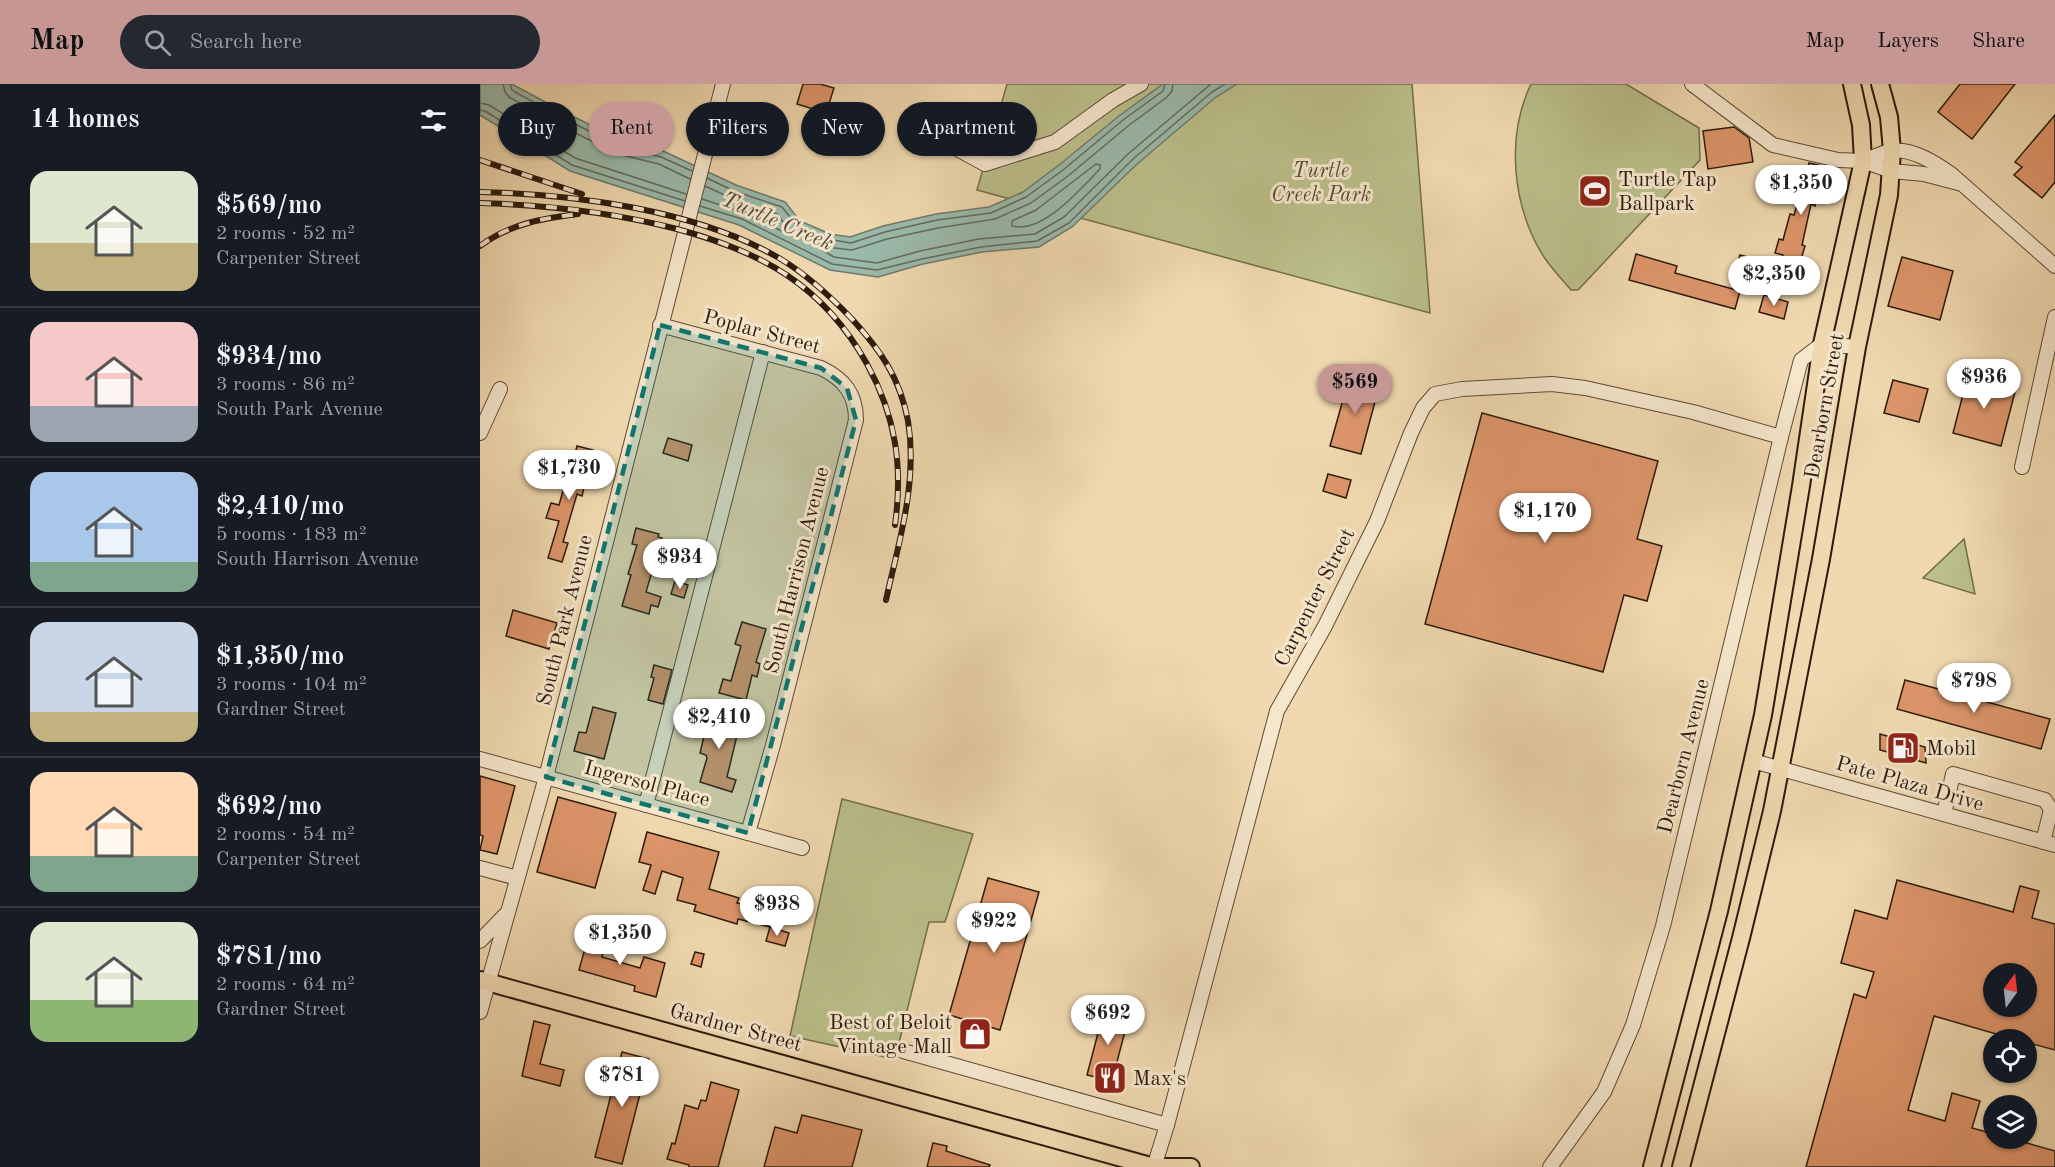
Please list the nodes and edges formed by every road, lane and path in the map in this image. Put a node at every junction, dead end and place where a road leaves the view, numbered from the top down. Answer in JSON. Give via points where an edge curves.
{"nodes":[{"id":1,"x":1141,"y":84,"type":"edge"},
{"id":2,"x":1692,"y":84,"type":"edge"},
{"id":3,"x":1851,"y":84,"type":"edge"},
{"id":4,"x":1880,"y":84,"type":"edge"},
{"id":5,"x":721,"y":91,"type":"edge"},
{"id":6,"x":1037,"y":148,"type":"edge"},
{"id":7,"x":1892,"y":151,"type":"junction"},
{"id":8,"x":970,"y":156,"type":"edge"},
{"id":9,"x":1014,"y":156,"type":"edge"},
{"id":10,"x":1863,"y":161,"type":"junction"},
{"id":11,"x":1891,"y":171,"type":"junction"},
{"id":12,"x":1962,"y":184,"type":"junction"},
{"id":13,"x":2055,"y":266,"type":"edge"},
{"id":14,"x":2055,"y":317,"type":"edge"},
{"id":15,"x":660,"y":325,"type":"junction"},
{"id":16,"x":1822,"y":344,"type":"junction"},
{"id":17,"x":1857,"y":347,"type":"junction"},
{"id":18,"x":764,"y":352,"type":"junction"},
{"id":19,"x":847,"y":388,"type":"joint"},
{"id":20,"x":500,"y":389,"type":"dead end"},
{"id":21,"x":480,"y":433,"type":"edge"},
{"id":22,"x":1781,"y":437,"type":"junction"},
{"id":23,"x":2022,"y":467,"type":"dead end"},
{"id":24,"x":480,"y":759,"type":"edge"},
{"id":25,"x":1753,"y":761,"type":"junction"},
{"id":26,"x":1781,"y":768,"type":"junction"},
{"id":27,"x":546,"y":777,"type":"junction"},
{"id":28,"x":646,"y":805,"type":"junction"},
{"id":29,"x":1944,"y":814,"type":"junction"},
{"id":30,"x":748,"y":833,"type":"junction"},
{"id":31,"x":2049,"y":844,"type":"edge"},
{"id":32,"x":802,"y":848,"type":"dead end"},
{"id":33,"x":480,"y":868,"type":"edge"},
{"id":34,"x":517,"y":878,"type":"junction"},
{"id":35,"x":507,"y":914,"type":"junction"},
{"id":36,"x":480,"y":941,"type":"edge"},
{"id":37,"x":484,"y":981,"type":"edge"},
{"id":38,"x":480,"y":1012,"type":"edge"},
{"id":39,"x":903,"y":1052,"type":"dead end"},
{"id":40,"x":1167,"y":1125,"type":"junction"},
{"id":41,"x":1154,"y":1167,"type":"edge"},
{"id":42,"x":1191,"y":1167,"type":"edge"},
{"id":43,"x":1550,"y":1167,"type":"edge"},
{"id":44,"x":1652,"y":1167,"type":"edge"},
{"id":45,"x":1681,"y":1167,"type":"edge"}],
"edges":[{"from":1,"to":6,"type":"street","via":[[1055,142]]},
{"from":2,"to":10,"type":"street","via":[[1773,145],[1838,160]]},
{"from":3,"to":10,"type":"main road","name":"Dearborn Street","via":[[1861,125]]},
{"from":4,"to":7,"type":"main road","name":"Dearborn Street","via":[[1889,117]]},
{"from":5,"to":15,"type":"street","name":"South Park Avenue"},
{"from":7,"to":10,"type":"street"},
{"from":7,"to":11,"type":"main road","name":"Dearborn Street"},
{"from":7,"to":12,"type":"street","via":[[1935,163]]},
{"from":8,"to":9,"type":"street","via":[[985,164]]},
{"from":10,"to":11,"type":"street"},
{"from":10,"to":16,"type":"main road","name":"Dearborn Street"},
{"from":11,"to":12,"type":"street"},
{"from":11,"to":17,"type":"main road","name":"Dearborn Street"},
{"from":12,"to":13,"type":"street"},
{"from":14,"to":23,"type":"street"},
{"from":15,"to":18,"type":"street","name":"Poplar Street"},
{"from":15,"to":27,"type":"street","name":"South Park Avenue"},
{"from":16,"to":17,"type":"street"},
{"from":16,"to":22,"type":"street","name":"Dearborn Avenue","via":[[1802,360]]},
{"from":16,"to":25,"type":"main road","name":"Dearborn Street"},
{"from":17,"to":26,"type":"main road","name":"Dearborn Street"},
{"from":18,"to":19,"type":"street","name":"Poplar Street","via":[[821,368]]},
{"from":18,"to":28,"type":"street"},
{"from":19,"to":30,"type":"street","name":"South Harrison Avenue","via":[[856,407],[856,420]]},
{"from":20,"to":21,"type":"street"},
{"from":22,"to":40,"type":"street","name":"Carpenter Street","via":[[1585,388],[1551,384],[1435,394],[1410,433],[1377,521],[1330,616],[1277,711]]},
{"from":22,"to":43,"type":"street","name":"Dearborn Avenue","via":[[1668,903],[1634,1025],[1604,1092]]},
{"from":24,"to":27,"type":"street","name":"Ingersol Place"},
{"from":25,"to":26,"type":"street","name":"Pate Plaza Drive"},
{"from":25,"to":44,"type":"main road","name":"Dearborn Street","via":[[1719,911]]},
{"from":26,"to":29,"type":"street","name":"Pate Plaza Drive"},
{"from":26,"to":45,"type":"main road","name":"Dearborn Street"},
{"from":27,"to":28,"type":"street","name":"Ingersol Place"},
{"from":27,"to":34,"type":"street","name":"South Park Avenue"},
{"from":28,"to":30,"type":"street","name":"Ingersol Place"},
{"from":29,"to":31,"type":"street","name":"Pate Plaza Drive"},
{"from":29,"to":31,"type":"street","via":[[1953,774],[2045,800],[2051,810]]},
{"from":30,"to":32,"type":"street","name":"Ingersol Place"},
{"from":33,"to":34,"type":"street"},
{"from":34,"to":35,"type":"street","name":"South Park Avenue"},
{"from":35,"to":36,"type":"street"},
{"from":35,"to":37,"type":"street","name":"South Park Avenue"},
{"from":37,"to":38,"type":"street","name":"South Park Avenue"},
{"from":37,"to":41,"type":"main road","name":"Gardner Street"},
{"from":39,"to":40,"type":"street"},
{"from":40,"to":41,"type":"street","name":"Carpenter Street"},
{"from":41,"to":42,"type":"main road","name":"Gardner Street"}]}
